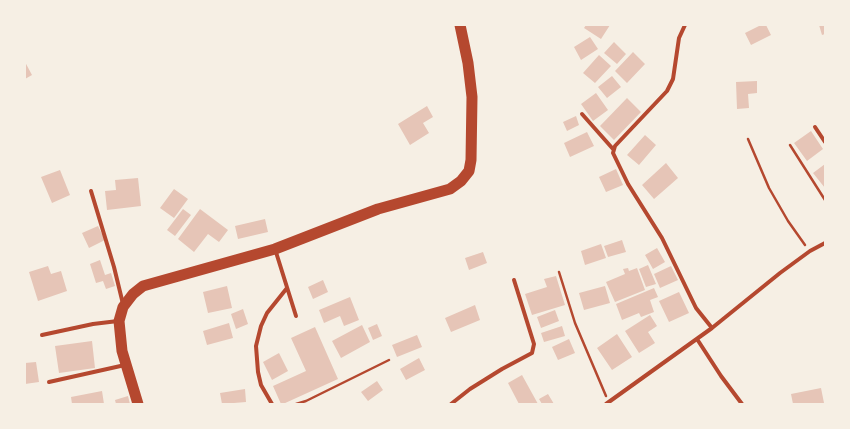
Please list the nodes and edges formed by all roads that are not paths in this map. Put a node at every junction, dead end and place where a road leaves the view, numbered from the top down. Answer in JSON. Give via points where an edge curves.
{"nodes":[{"id":1,"x":460,"y":25,"type":"edge"},
{"id":2,"x":684,"y":25,"type":"edge"},
{"id":3,"x":582,"y":114,"type":"dead end"},
{"id":4,"x":815,"y":127,"type":"dead end"},
{"id":5,"x":825,"y":142,"type":"edge"},
{"id":6,"x":613,"y":149,"type":"junction"},
{"id":7,"x":91,"y":191,"type":"dead end"},
{"id":8,"x":825,"y":243,"type":"edge"},
{"id":9,"x":275,"y":249,"type":"junction"},
{"id":10,"x":514,"y":280,"type":"dead end"},
{"id":11,"x":287,"y":288,"type":"junction"},
{"id":12,"x":124,"y":307,"type":"junction"},
{"id":13,"x":296,"y":316,"type":"dead end"},
{"id":14,"x":119,"y":321,"type":"junction"},
{"id":15,"x":712,"y":328,"type":"junction"},
{"id":16,"x":42,"y":335,"type":"dead end"},
{"id":17,"x":697,"y":339,"type":"junction"},
{"id":18,"x":125,"y":364,"type":"junction"},
{"id":19,"x":49,"y":382,"type":"dead end"},
{"id":20,"x":608,"y":403,"type":"edge"},
{"id":21,"x":138,"y":404,"type":"edge"},
{"id":22,"x":272,"y":404,"type":"edge"},
{"id":23,"x":451,"y":404,"type":"edge"},
{"id":24,"x":742,"y":404,"type":"edge"}],
"edges":[{"from":1,"to":9,"type":"highway","via":[[472,96],[471,160],[469,170],[461,180],[450,189],[378,209]]},
{"from":2,"to":6,"type":"street","via":[[679,38],[674,80],[667,92]]},
{"from":3,"to":6,"type":"street"},
{"from":4,"to":5,"type":"street"},
{"from":6,"to":15,"type":"street","via":[[628,184],[662,238],[696,308]]},
{"from":7,"to":12,"type":"street"},
{"from":8,"to":15,"type":"street","via":[[780,273]]},
{"from":9,"to":11,"type":"street"},
{"from":9,"to":12,"type":"highway","via":[[143,286],[133,294]]},
{"from":10,"to":23,"type":"street","via":[[534,344],[532,354],[502,369]]},
{"from":11,"to":13,"type":"street"},
{"from":11,"to":22,"type":"street","via":[[266,313],[256,346],[261,385]]},
{"from":12,"to":14,"type":"highway"},
{"from":14,"to":16,"type":"street"},
{"from":14,"to":18,"type":"highway"},
{"from":15,"to":17,"type":"street"},
{"from":17,"to":20,"type":"street"},
{"from":17,"to":24,"type":"street"},
{"from":18,"to":19,"type":"street"},
{"from":18,"to":21,"type":"highway"}]}
